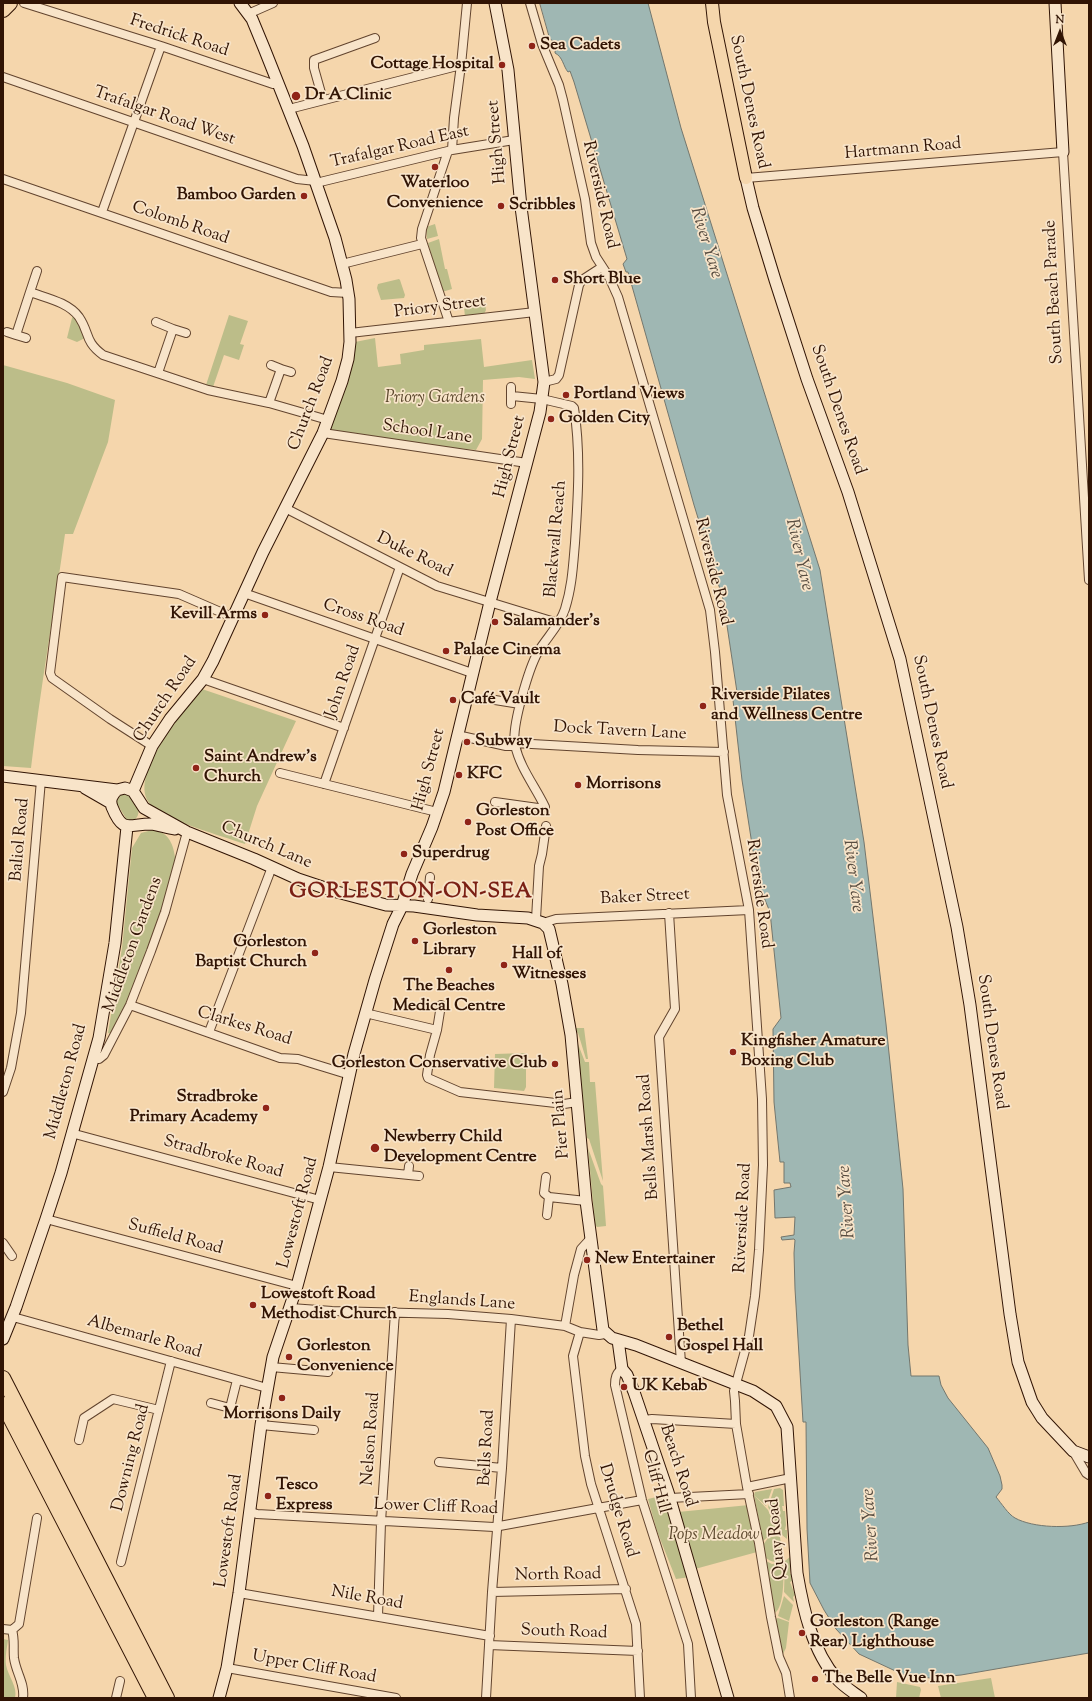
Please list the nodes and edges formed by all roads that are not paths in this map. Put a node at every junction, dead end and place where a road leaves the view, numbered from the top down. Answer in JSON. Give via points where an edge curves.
{"nodes":[{"id":1,"x":10,"y":3,"type":"edge"},
{"id":2,"x":24,"y":3,"type":"edge"},
{"id":3,"x":240,"y":3,"type":"edge"},
{"id":4,"x":273,"y":3,"type":"edge"},
{"id":5,"x":467,"y":3,"type":"edge"},
{"id":6,"x":495,"y":3,"type":"edge"},
{"id":7,"x":530,"y":3,"type":"edge"},
{"id":8,"x":712,"y":3,"type":"edge"},
{"id":9,"x":1055,"y":3,"type":"edge"},
{"id":10,"x":3,"y":10,"type":"edge"},
{"id":11,"x":248,"y":14,"type":"junction"},
{"id":12,"x":375,"y":38,"type":"dead end"},
{"id":13,"x":162,"y":46,"type":"junction"},
{"id":14,"x":461,"y":65,"type":"junction"},
{"id":15,"x":3,"y":77,"type":"edge"},
{"id":16,"x":279,"y":84,"type":"junction"},
{"id":17,"x":323,"y":100,"type":"junction"},
{"id":18,"x":289,"y":109,"type":"junction"},
{"id":19,"x":134,"y":122,"type":"junction"},
{"id":20,"x":514,"y":140,"type":"junction"},
{"id":21,"x":450,"y":151,"type":"junction"},
{"id":22,"x":1063,"y":152,"type":"junction"},
{"id":23,"x":746,"y":178,"type":"junction"},
{"id":24,"x":3,"y":179,"type":"edge"},
{"id":25,"x":316,"y":182,"type":"junction"},
{"id":26,"x":102,"y":212,"type":"junction"},
{"id":27,"x":422,"y":244,"type":"junction"},
{"id":28,"x":346,"y":263,"type":"dead end"},
{"id":29,"x":602,"y":267,"type":"junction"},
{"id":30,"x":37,"y":271,"type":"dead end"},
{"id":31,"x":30,"y":292,"type":"junction"},
{"id":32,"x":348,"y":294,"type":"junction"},
{"id":33,"x":535,"y":312,"type":"junction"},
{"id":34,"x":156,"y":322,"type":"dead end"},
{"id":35,"x":449,"y":322,"type":"junction"},
{"id":36,"x":173,"y":329,"type":"junction"},
{"id":37,"x":7,"y":332,"type":"dead end"},
{"id":38,"x":186,"y":333,"type":"dead end"},
{"id":39,"x":350,"y":333,"type":"junction"},
{"id":40,"x":16,"y":334,"type":"junction"},
{"id":41,"x":26,"y":338,"type":"dead end"},
{"id":42,"x":271,"y":365,"type":"dead end"},
{"id":43,"x":281,"y":369,"type":"junction"},
{"id":44,"x":291,"y":372,"type":"dead end"},
{"id":45,"x":158,"y":373,"type":"junction"},
{"id":46,"x":544,"y":382,"type":"junction"},
{"id":47,"x":511,"y":388,"type":"dead end"},
{"id":48,"x":542,"y":399,"type":"junction"},
{"id":49,"x":269,"y":403,"type":"junction"},
{"id":50,"x":328,"y":420,"type":"junction"},
{"id":51,"x":323,"y":433,"type":"junction"},
{"id":52,"x":527,"y":463,"type":"junction"},
{"id":53,"x":285,"y":508,"type":"junction"},
{"id":54,"x":400,"y":567,"type":"junction"},
{"id":55,"x":1089,"y":580,"type":"edge"},
{"id":56,"x":244,"y":593,"type":"junction"},
{"id":57,"x":490,"y":602,"type":"junction"},
{"id":58,"x":232,"y":617,"type":"junction"},
{"id":59,"x":558,"y":623,"type":"junction"},
{"id":60,"x":375,"y":639,"type":"junction"},
{"id":61,"x":472,"y":673,"type":"junction"},
{"id":62,"x":203,"y":679,"type":"junction"},
{"id":63,"x":495,"y":700,"type":"dead end"},
{"id":64,"x":520,"y":704,"type":"junction"},
{"id":65,"x":344,"y":728,"type":"junction"},
{"id":66,"x":457,"y":735,"type":"junction"},
{"id":67,"x":515,"y":744,"type":"junction"},
{"id":68,"x":152,"y":746,"type":"junction"},
{"id":69,"x":724,"y":752,"type":"junction"},
{"id":70,"x":280,"y":773,"type":"dead end"},
{"id":71,"x":3,"y":776,"type":"edge"},
{"id":72,"x":41,"y":780,"type":"junction"},
{"id":73,"x":324,"y":784,"type":"junction"},
{"id":74,"x":79,"y":785,"type":"junction"},
{"id":75,"x":117,"y":790,"type":"junction"},
{"id":76,"x":133,"y":791,"type":"junction"},
{"id":77,"x":495,"y":802,"type":"dead end"},
{"id":78,"x":111,"y":803,"type":"junction"},
{"id":79,"x":144,"y":808,"type":"junction"},
{"id":80,"x":437,"y":812,"type":"junction"},
{"id":81,"x":132,"y":826,"type":"junction"},
{"id":82,"x":546,"y":826,"type":"dead end"},
{"id":83,"x":187,"y":832,"type":"junction"},
{"id":84,"x":272,"y":867,"type":"junction"},
{"id":85,"x":430,"y":877,"type":"dead end"},
{"id":86,"x":428,"y":899,"type":"dead end"},
{"id":87,"x":402,"y":906,"type":"junction"},
{"id":88,"x":749,"y":910,"type":"junction"},
{"id":89,"x":670,"y":913,"type":"junction"},
{"id":90,"x":539,"y":921,"type":"junction"},
{"id":91,"x":130,"y":1005,"type":"junction"},
{"id":92,"x":441,"y":1005,"type":"dead end"},
{"id":93,"x":365,"y":1013,"type":"junction"},
{"id":94,"x":437,"y":1030,"type":"junction"},
{"id":95,"x":209,"y":1032,"type":"junction"},
{"id":96,"x":94,"y":1058,"type":"junction"},
{"id":97,"x":350,"y":1075,"type":"junction"},
{"id":98,"x":3,"y":1092,"type":"edge"},
{"id":99,"x":577,"y":1102,"type":"junction"},
{"id":100,"x":71,"y":1133,"type":"junction"},
{"id":101,"x":409,"y":1166,"type":"dead end"},
{"id":102,"x":329,"y":1167,"type":"junction"},
{"id":103,"x":408,"y":1175,"type":"junction"},
{"id":104,"x":420,"y":1176,"type":"dead end"},
{"id":105,"x":546,"y":1177,"type":"dead end"},
{"id":106,"x":549,"y":1197,"type":"junction"},
{"id":107,"x":320,"y":1200,"type":"junction"},
{"id":108,"x":586,"y":1201,"type":"junction"},
{"id":109,"x":547,"y":1215,"type":"dead end"},
{"id":110,"x":46,"y":1219,"type":"junction"},
{"id":111,"x":590,"y":1238,"type":"junction"},
{"id":112,"x":3,"y":1243,"type":"edge"},
{"id":113,"x":12,"y":1256,"type":"dead end"},
{"id":114,"x":297,"y":1286,"type":"junction"},
{"id":115,"x":291,"y":1308,"type":"junction"},
{"id":116,"x":395,"y":1312,"type":"junction"},
{"id":117,"x":13,"y":1316,"type":"junction"},
{"id":118,"x":511,"y":1319,"type":"junction"},
{"id":119,"x":565,"y":1326,"type":"junction"},
{"id":120,"x":580,"y":1332,"type":"junction"},
{"id":121,"x":605,"y":1334,"type":"junction"},
{"id":122,"x":3,"y":1339,"type":"edge"},
{"id":123,"x":618,"y":1340,"type":"junction"},
{"id":124,"x":171,"y":1361,"type":"junction"},
{"id":125,"x":681,"y":1363,"type":"junction"},
{"id":126,"x":271,"y":1367,"type":"junction"},
{"id":127,"x":622,"y":1369,"type":"junction"},
{"id":128,"x":328,"y":1372,"type":"dead end"},
{"id":129,"x":3,"y":1378,"type":"edge"},
{"id":130,"x":237,"y":1380,"type":"junction"},
{"id":131,"x":736,"y":1384,"type":"junction"},
{"id":132,"x":267,"y":1388,"type":"junction"},
{"id":133,"x":211,"y":1403,"type":"dead end"},
{"id":134,"x":3,"y":1404,"type":"edge"},
{"id":135,"x":159,"y":1410,"type":"junction"},
{"id":136,"x":644,"y":1420,"type":"junction"},
{"id":137,"x":736,"y":1424,"type":"junction"},
{"id":138,"x":261,"y":1425,"type":"junction"},
{"id":139,"x":314,"y":1430,"type":"dead end"},
{"id":140,"x":79,"y":1440,"type":"dead end"},
{"id":141,"x":1073,"y":1451,"type":"junction"},
{"id":142,"x":1089,"y":1457,"type":"edge"},
{"id":143,"x":439,"y":1462,"type":"dead end"},
{"id":144,"x":502,"y":1468,"type":"junction"},
{"id":145,"x":1089,"y":1475,"type":"edge"},
{"id":146,"x":790,"y":1478,"type":"junction"},
{"id":147,"x":748,"y":1490,"type":"junction"},
{"id":148,"x":670,"y":1498,"type":"junction"},
{"id":149,"x":642,"y":1500,"type":"junction"},
{"id":150,"x":599,"y":1507,"type":"junction"},
{"id":151,"x":251,"y":1512,"type":"junction"},
{"id":152,"x":37,"y":1518,"type":"dead end"},
{"id":153,"x":381,"y":1522,"type":"junction"},
{"id":154,"x":498,"y":1526,"type":"junction"},
{"id":155,"x":121,"y":1562,"type":"dead end"},
{"id":156,"x":626,"y":1589,"type":"junction"},
{"id":157,"x":492,"y":1592,"type":"junction"},
{"id":158,"x":239,"y":1593,"type":"junction"},
{"id":159,"x":378,"y":1616,"type":"junction"},
{"id":160,"x":3,"y":1629,"type":"edge"},
{"id":161,"x":12,"y":1630,"type":"junction"},
{"id":162,"x":490,"y":1636,"type":"junction"},
{"id":163,"x":489,"y":1645,"type":"junction"},
{"id":164,"x":638,"y":1651,"type":"junction"},
{"id":165,"x":227,"y":1668,"type":"junction"},
{"id":166,"x":120,"y":1681,"type":"dead end"},
{"id":167,"x":23,"y":1698,"type":"edge"},
{"id":168,"x":116,"y":1698,"type":"edge"},
{"id":169,"x":155,"y":1698,"type":"edge"},
{"id":170,"x":167,"y":1698,"type":"edge"},
{"id":171,"x":219,"y":1698,"type":"edge"},
{"id":172,"x":396,"y":1698,"type":"edge"},
{"id":173,"x":486,"y":1698,"type":"edge"},
{"id":174,"x":640,"y":1698,"type":"edge"},
{"id":175,"x":691,"y":1698,"type":"edge"},
{"id":176,"x":728,"y":1698,"type":"edge"},
{"id":177,"x":790,"y":1698,"type":"edge"},
{"id":178,"x":861,"y":1698,"type":"edge"}],
"edges":[{"from":1,"to":10,"type":"highway"},
{"from":2,"to":13,"type":"street","name":"Fredrick Road"},
{"from":3,"to":11,"type":"street","name":"Church Road"},
{"from":4,"to":11,"type":"street"},
{"from":5,"to":14,"type":"street"},
{"from":6,"to":20,"type":"street","name":"High Street","via":[[508,70]]},
{"from":7,"to":29,"type":"street","name":"Riverside Road","via":[[542,44],[561,91],[585,199],[590,243]]},
{"from":8,"to":23,"type":"main road","name":"South Denes Road"},
{"from":9,"to":22,"type":"street","name":"South Beach Parade"},
{"from":11,"to":16,"type":"street","name":"Church Road","via":[[260,36]]},
{"from":12,"to":17,"type":"street","via":[[314,60]]},
{"from":13,"to":16,"type":"street","name":"Fredrick Road"},
{"from":13,"to":19,"type":"street"},
{"from":14,"to":17,"type":"street"},
{"from":14,"to":21,"type":"street"},
{"from":15,"to":19,"type":"street","name":"Trafalgar Road West"},
{"from":16,"to":18,"type":"street","name":"Church Road"},
{"from":17,"to":18,"type":"street"},
{"from":18,"to":25,"type":"street","name":"Church Road"},
{"from":19,"to":25,"type":"street","name":"Trafalgar Road West","via":[[297,179]]},
{"from":19,"to":26,"type":"street"},
{"from":20,"to":21,"type":"street","name":"Trafalgar Road East"},
{"from":20,"to":33,"type":"street","name":"High Street"},
{"from":21,"to":25,"type":"street","name":"Trafalgar Road East"},
{"from":21,"to":27,"type":"street","via":[[422,229]]},
{"from":22,"to":23,"type":"street","name":"Hartmann Road"},
{"from":22,"to":55,"type":"street","name":"South Beach Parade"},
{"from":23,"to":141,"type":"street","name":"South Denes Road","via":[[753,208],[807,379],[848,492],[900,659],[957,927],[970,1005],[1018,1362],[1032,1402],[1042,1418]]},
{"from":24,"to":26,"type":"street","name":"Colomb Road"},
{"from":25,"to":32,"type":"street","name":"Church Road","via":[[335,238]]},
{"from":26,"to":32,"type":"street","name":"Colomb Road","via":[[331,292]]},
{"from":27,"to":28,"type":"street"},
{"from":27,"to":35,"type":"street"},
{"from":29,"to":46,"type":"street","via":[[582,280],[579,285],[560,375],[556,379]]},
{"from":29,"to":69,"type":"street","name":"Riverside Road","via":[[618,297],[710,610]]},
{"from":30,"to":31,"type":"street"},
{"from":31,"to":40,"type":"street"},
{"from":31,"to":45,"type":"street","via":[[73,310],[80,318],[89,342],[103,355]]},
{"from":32,"to":39,"type":"street","name":"Church Road"},
{"from":33,"to":35,"type":"street","name":"Priory Street"},
{"from":33,"to":46,"type":"street","name":"High Street"},
{"from":34,"to":36,"type":"street"},
{"from":35,"to":39,"type":"street","name":"Priory Street"},
{"from":36,"to":38,"type":"street"},
{"from":36,"to":45,"type":"street"},
{"from":37,"to":40,"type":"street"},
{"from":39,"to":50,"type":"street","name":"Church Road","via":[[347,364]]},
{"from":40,"to":41,"type":"street"},
{"from":42,"to":43,"type":"street"},
{"from":43,"to":44,"type":"street"},
{"from":43,"to":49,"type":"street"},
{"from":45,"to":49,"type":"street","via":[[211,391]]},
{"from":46,"to":48,"type":"street","name":"High Street"},
{"from":47,"to":48,"type":"street","via":[[512,400]]},
{"from":48,"to":52,"type":"street","name":"High Street"},
{"from":48,"to":59,"type":"street","name":"Blackwall Reach","via":[[572,406],[578,434],[578,507],[571,589]]},
{"from":49,"to":50,"type":"street"},
{"from":50,"to":51,"type":"street","name":"Church Road"},
{"from":51,"to":52,"type":"street","name":"School Lane"},
{"from":51,"to":53,"type":"street","name":"Church Road"},
{"from":52,"to":57,"type":"street","name":"High Street"},
{"from":53,"to":54,"type":"street","name":"Duke Road"},
{"from":53,"to":56,"type":"street","name":"Church Road"},
{"from":54,"to":57,"type":"street","name":"Duke Road","via":[[437,586]]},
{"from":54,"to":60,"type":"street","name":"John Road"},
{"from":56,"to":58,"type":"street","name":"Church Road"},
{"from":56,"to":60,"type":"street","name":"Cross Road"},
{"from":57,"to":59,"type":"street","name":"Duke Road"},
{"from":57,"to":61,"type":"street","name":"High Street"},
{"from":58,"to":62,"type":"street","name":"Church Road"},
{"from":58,"to":68,"type":"street","via":[[180,594],[62,577],[50,673],[52,678]]},
{"from":59,"to":64,"type":"street","name":"Blackwall Reach","via":[[531,666]]},
{"from":60,"to":61,"type":"street","name":"Cross Road"},
{"from":60,"to":65,"type":"street","name":"John Road"},
{"from":61,"to":66,"type":"street","name":"High Street"},
{"from":62,"to":65,"type":"street"},
{"from":62,"to":68,"type":"street","name":"Church Road"},
{"from":63,"to":64,"type":"street"},
{"from":64,"to":67,"type":"street","name":"Blackwall Reach"},
{"from":65,"to":73,"type":"street","name":"John Road"},
{"from":66,"to":67,"type":"street","name":"Dock Tavern Lane","via":[[506,746]]},
{"from":66,"to":80,"type":"street","name":"High Street"},
{"from":67,"to":69,"type":"street","name":"Dock Tavern Lane"},
{"from":67,"to":77,"type":"street","name":"Blackwall Reach","via":[[522,766],[545,807]]},
{"from":68,"to":76,"type":"street","name":"Church Road"},
{"from":69,"to":88,"type":"street","name":"Riverside Road","via":[[727,795]]},
{"from":70,"to":73,"type":"street"},
{"from":71,"to":72,"type":"street"},
{"from":72,"to":74,"type":"street"},
{"from":72,"to":98,"type":"street","name":"Baliol Road","via":[[21,1013],[11,1068]]},
{"from":73,"to":80,"type":"street"},
{"from":74,"to":75,"type":"street"},
{"from":74,"to":78,"type":"street"},
{"from":75,"to":76,"type":"street","via":[[125,788]]},
{"from":75,"to":78,"type":"street"},
{"from":76,"to":79,"type":"street","name":"Church Lane"},
{"from":78,"to":81,"type":"street","via":[[118,818]]},
{"from":79,"to":81,"type":"street","via":[[142,821]]},
{"from":79,"to":83,"type":"street","name":"Church Lane"},
{"from":80,"to":87,"type":"street","name":"High Street"},
{"from":81,"to":83,"type":"street","name":"Church Lane","via":[[152,824]]},
{"from":81,"to":96,"type":"street","name":"Middleton Road","via":[[115,943]]},
{"from":82,"to":90,"type":"street","via":[[539,866]]},
{"from":83,"to":84,"type":"street","name":"Church Lane"},
{"from":83,"to":91,"type":"street","name":"Middleton Gardens","via":[[165,912]]},
{"from":84,"to":87,"type":"street","name":"Church Lane","via":[[337,892],[386,905]]},
{"from":84,"to":95,"type":"street"},
{"from":85,"to":86,"type":"street"},
{"from":87,"to":90,"type":"street","name":"Baker Street"},
{"from":87,"to":93,"type":"street","name":"Lowestoft Road","via":[[393,924]]},
{"from":88,"to":89,"type":"street","name":"Baker Street"},
{"from":88,"to":131,"type":"street","name":"Riverside Road","via":[[759,1049],[762,1165],[755,1296],[750,1336]]},
{"from":89,"to":90,"type":"street","name":"Baker Street"},
{"from":89,"to":125,"type":"street","name":"Bells Marsh Road","via":[[675,1009],[659,1037]]},
{"from":90,"to":99,"type":"street","name":"Pier Plain","via":[[549,929],[562,984],[571,1035]]},
{"from":91,"to":95,"type":"street","name":"Clarkes Road"},
{"from":91,"to":96,"type":"street","name":"Middleton Gardens","via":[[104,1055],[99,1059]]},
{"from":92,"to":94,"type":"street"},
{"from":93,"to":94,"type":"street"},
{"from":93,"to":97,"type":"street","name":"Lowestoft Road"},
{"from":94,"to":99,"type":"street","via":[[430,1055],[428,1078],[460,1092],[564,1104]]},
{"from":95,"to":97,"type":"street","name":"Clarkes Road","via":[[280,1058],[298,1059]]},
{"from":96,"to":100,"type":"street","name":"Middleton Road"},
{"from":97,"to":102,"type":"street","name":"Lowestoft Road"},
{"from":99,"to":108,"type":"street","name":"Pier Plain"},
{"from":100,"to":107,"type":"street","name":"Stradbroke Road"},
{"from":100,"to":110,"type":"street","name":"Middleton Road"},
{"from":101,"to":103,"type":"street"},
{"from":102,"to":103,"type":"street"},
{"from":102,"to":107,"type":"street","name":"Lowestoft Road"},
{"from":103,"to":104,"type":"street"},
{"from":105,"to":106,"type":"street","via":[[544,1193]]},
{"from":106,"to":108,"type":"street"},
{"from":106,"to":109,"type":"street"},
{"from":107,"to":114,"type":"street","name":"Lowestoft Road"},
{"from":108,"to":111,"type":"street","name":"Pier Plain"},
{"from":110,"to":114,"type":"street","name":"Suffield Road"},
{"from":110,"to":117,"type":"street","name":"Middleton Road"},
{"from":111,"to":119,"type":"street","via":[[581,1249]]},
{"from":111,"to":121,"type":"street","name":"Pier Plain","via":[[601,1325]]},
{"from":112,"to":113,"type":"street"},
{"from":114,"to":115,"type":"street","name":"Lowestoft Road"},
{"from":115,"to":116,"type":"street","name":"Englands Lane"},
{"from":115,"to":126,"type":"street","name":"Lowestoft Road"},
{"from":116,"to":118,"type":"street","name":"Englands Lane"},
{"from":116,"to":153,"type":"street","name":"Nelson Road"},
{"from":117,"to":122,"type":"street","name":"Middleton Road"},
{"from":117,"to":124,"type":"street","name":"Albemarle Road"},
{"from":118,"to":119,"type":"street","name":"Englands Lane"},
{"from":118,"to":144,"type":"street","name":"Bells Road"},
{"from":119,"to":120,"type":"street","name":"Englands Lane"},
{"from":120,"to":121,"type":"street","name":"Englands Lane"},
{"from":120,"to":150,"type":"street","name":"Drudge Road","via":[[573,1356],[585,1456]]},
{"from":121,"to":123,"type":"street","name":"Quay Road"},
{"from":123,"to":125,"type":"street","name":"Quay Road"},
{"from":123,"to":127,"type":"street","name":"Beach Road"},
{"from":124,"to":130,"type":"street","name":"Albemarle Road"},
{"from":124,"to":135,"type":"street","name":"Downing Road"},
{"from":125,"to":131,"type":"street","name":"Quay Road"},
{"from":126,"to":128,"type":"street"},
{"from":126,"to":132,"type":"street","name":"Lowestoft Road"},
{"from":127,"to":136,"type":"street","name":"Beach Road","via":[[627,1374]]},
{"from":127,"to":149,"type":"street","name":"Cliff Hill","via":[[618,1372],[615,1385]]},
{"from":129,"to":170,"type":"highway"},
{"from":130,"to":132,"type":"street","name":"Albemarle Road"},
{"from":130,"to":133,"type":"street","via":[[230,1408]]},
{"from":131,"to":137,"type":"street","name":"Riverside Road"},
{"from":131,"to":146,"type":"street","name":"Quay Road","via":[[768,1399],[782,1415],[787,1426]]},
{"from":132,"to":138,"type":"street","name":"Lowestoft Road"},
{"from":134,"to":169,"type":"highway"},
{"from":135,"to":140,"type":"street","via":[[113,1399],[84,1418]]},
{"from":135,"to":155,"type":"street","name":"Downing Road"},
{"from":136,"to":137,"type":"street","via":[[652,1418]]},
{"from":136,"to":148,"type":"street","name":"Beach Road"},
{"from":137,"to":147,"type":"street","name":"Riverside Road"},
{"from":138,"to":139,"type":"street"},
{"from":138,"to":151,"type":"street","name":"Lowestoft Road"},
{"from":141,"to":142,"type":"street","name":"South Denes Road"},
{"from":141,"to":145,"type":"street","name":"South Denes Road"},
{"from":143,"to":144,"type":"street"},
{"from":144,"to":154,"type":"street","name":"Bells Road"},
{"from":146,"to":147,"type":"street"},
{"from":146,"to":178,"type":"street","name":"Quay Road","via":[[797,1573],[810,1628],[825,1662],[837,1680]]},
{"from":147,"to":148,"type":"street"},
{"from":147,"to":177,"type":"street","name":"Riverside Road","via":[[779,1657],[786,1673]]},
{"from":148,"to":176,"type":"street","name":"Beach Road"},
{"from":149,"to":150,"type":"street","name":"Lower Cliff Road"},
{"from":149,"to":175,"type":"street","name":"Cliff Hill","via":[[688,1644]]},
{"from":150,"to":154,"type":"street","name":"Lower Cliff Road"},
{"from":150,"to":156,"type":"street","name":"Drudge Road"},
{"from":151,"to":153,"type":"street","name":"Lower Cliff Road"},
{"from":151,"to":158,"type":"street","name":"Lowestoft Road"},
{"from":152,"to":161,"type":"street","via":[[19,1624]]},
{"from":153,"to":154,"type":"street","name":"Lower Cliff Road"},
{"from":153,"to":159,"type":"street","name":"Nelson Road"},
{"from":154,"to":157,"type":"street","name":"Bells Road"},
{"from":156,"to":157,"type":"street","name":"North Road"},
{"from":156,"to":164,"type":"street","name":"Drudge Road","via":[[636,1624]]},
{"from":157,"to":162,"type":"street","name":"Bells Road"},
{"from":158,"to":159,"type":"street","name":"Nile Road"},
{"from":158,"to":165,"type":"street","name":"Lowestoft Road"},
{"from":159,"to":162,"type":"street","name":"Nile Road"},
{"from":160,"to":161,"type":"street"},
{"from":161,"to":167,"type":"street","via":[[14,1658],[23,1683]]},
{"from":162,"to":163,"type":"street","name":"Bells Road"},
{"from":163,"to":164,"type":"street","name":"South Road"},
{"from":163,"to":173,"type":"street","name":"Bells Road"},
{"from":164,"to":174,"type":"street","name":"Drudge Road"},
{"from":165,"to":171,"type":"street","name":"Lowestoft Road"},
{"from":165,"to":172,"type":"street","name":"Upper Cliff Road"},
{"from":166,"to":168,"type":"street"}]}
